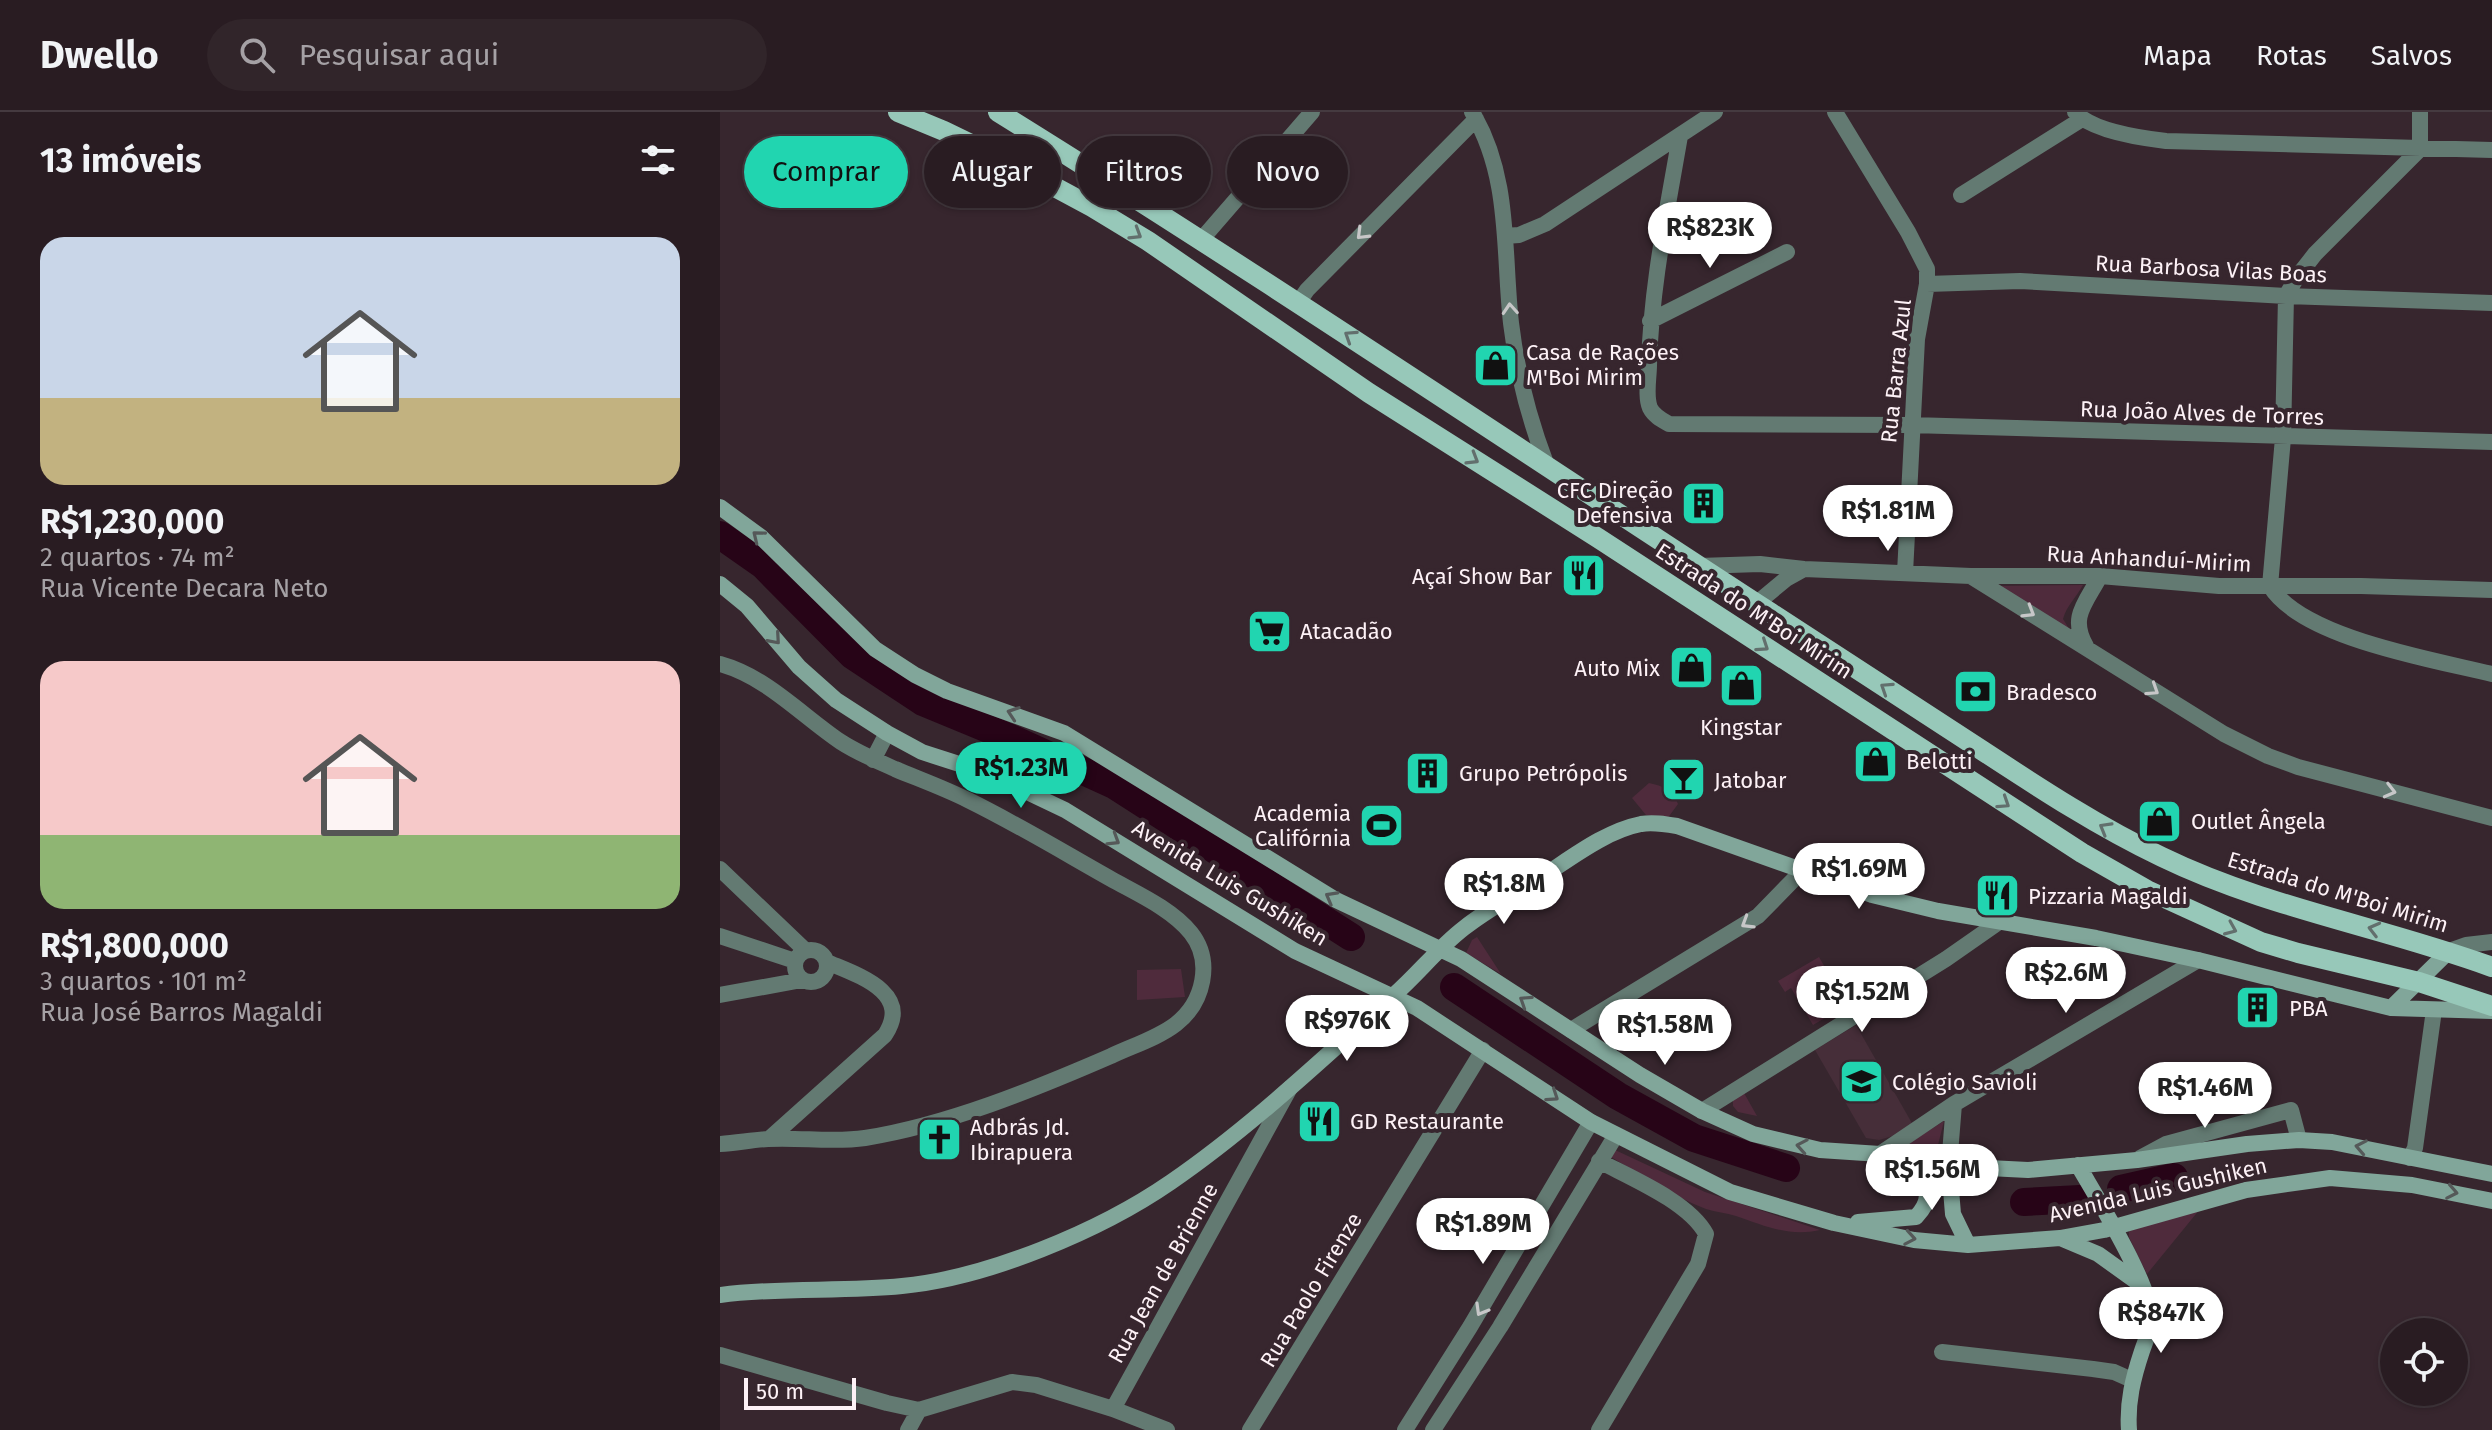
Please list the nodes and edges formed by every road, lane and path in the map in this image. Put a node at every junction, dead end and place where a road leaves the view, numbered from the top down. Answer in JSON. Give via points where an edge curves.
{"nodes":[{"id":1,"x":898,"y":112,"type":"edge"},
{"id":2,"x":998,"y":112,"type":"edge"},
{"id":3,"x":1312,"y":112,"type":"edge"},
{"id":4,"x":1715,"y":112,"type":"edge"},
{"id":5,"x":1835,"y":112,"type":"edge"},
{"id":6,"x":2420,"y":112,"type":"edge"},
{"id":7,"x":1474,"y":116,"type":"edge"},
{"id":8,"x":2078,"y":116,"type":"edge"},
{"id":9,"x":1680,"y":136,"type":"junction"},
{"id":10,"x":2420,"y":149,"type":"junction"},
{"id":11,"x":2492,"y":150,"type":"edge"},
{"id":12,"x":1961,"y":195,"type":"dead end"},
{"id":13,"x":1505,"y":236,"type":"junction"},
{"id":14,"x":1201,"y":240,"type":"junction"},
{"id":15,"x":1787,"y":252,"type":"dead end"},
{"id":16,"x":1927,"y":277,"type":"junction"},
{"id":17,"x":2286,"y":296,"type":"junction"},
{"id":18,"x":1298,"y":303,"type":"junction"},
{"id":19,"x":2492,"y":303,"type":"edge"},
{"id":20,"x":1650,"y":321,"type":"junction"},
{"id":21,"x":1911,"y":425,"type":"junction"},
{"id":22,"x":2283,"y":438,"type":"junction"},
{"id":23,"x":2492,"y":442,"type":"edge"},
{"id":24,"x":1547,"y":466,"type":"junction"},
{"id":25,"x":720,"y":507,"type":"edge"},
{"id":26,"x":1699,"y":566,"type":"junction"},
{"id":27,"x":1804,"y":569,"type":"junction"},
{"id":28,"x":1905,"y":573,"type":"junction"},
{"id":29,"x":1971,"y":576,"type":"junction"},
{"id":30,"x":2100,"y":576,"type":"junction"},
{"id":31,"x":720,"y":584,"type":"edge"},
{"id":32,"x":2270,"y":586,"type":"junction"},
{"id":33,"x":2492,"y":590,"type":"edge"},
{"id":34,"x":1698,"y":603,"type":"junction"},
{"id":35,"x":1756,"y":604,"type":"junction"},
{"id":36,"x":2087,"y":647,"type":"junction"},
{"id":37,"x":720,"y":664,"type":"edge"},
{"id":38,"x":2492,"y":674,"type":"edge"},
{"id":39,"x":887,"y":733,"type":"junction"},
{"id":40,"x":873,"y":760,"type":"junction"},
{"id":41,"x":2492,"y":818,"type":"edge"},
{"id":42,"x":720,"y":869,"type":"edge"},
{"id":43,"x":1803,"y":870,"type":"junction"},
{"id":44,"x":1999,"y":922,"type":"junction"},
{"id":45,"x":720,"y":936,"type":"edge"},
{"id":46,"x":2492,"y":942,"type":"edge"},
{"id":47,"x":1441,"y":949,"type":"junction"},
{"id":48,"x":2449,"y":951,"type":"junction"},
{"id":49,"x":800,"y":955,"type":"junction"},
{"id":50,"x":2198,"y":960,"type":"junction"},
{"id":51,"x":2492,"y":967,"type":"edge"},
{"id":52,"x":826,"y":969,"type":"junction"},
{"id":53,"x":802,"y":980,"type":"junction"},
{"id":54,"x":2419,"y":982,"type":"junction"},
{"id":55,"x":720,"y":995,"type":"edge"},
{"id":56,"x":1394,"y":995,"type":"junction"},
{"id":57,"x":2391,"y":1008,"type":"junction"},
{"id":58,"x":2492,"y":1008,"type":"edge"},
{"id":59,"x":2434,"y":1010,"type":"junction"},
{"id":60,"x":1571,"y":1030,"type":"junction"},
{"id":61,"x":1483,"y":1050,"type":"junction"},
{"id":62,"x":1291,"y":1087,"type":"junction"},
{"id":63,"x":1954,"y":1104,"type":"junction"},
{"id":64,"x":1702,"y":1111,"type":"junction"},
{"id":65,"x":1249,"y":1121,"type":"junction"},
{"id":66,"x":1591,"y":1122,"type":"junction"},
{"id":67,"x":1616,"y":1135,"type":"junction"},
{"id":68,"x":769,"y":1139,"type":"junction"},
{"id":69,"x":2299,"y":1140,"type":"junction"},
{"id":70,"x":720,"y":1144,"type":"edge"},
{"id":71,"x":1880,"y":1154,"type":"junction"},
{"id":72,"x":1252,"y":1158,"type":"junction"},
{"id":73,"x":2410,"y":1158,"type":"junction"},
{"id":74,"x":2137,"y":1160,"type":"junction"},
{"id":75,"x":1599,"y":1161,"type":"junction"},
{"id":76,"x":2078,"y":1165,"type":"junction"},
{"id":77,"x":1949,"y":1166,"type":"junction"},
{"id":78,"x":2492,"y":1174,"type":"edge"},
{"id":79,"x":2492,"y":1201,"type":"edge"},
{"id":80,"x":1834,"y":1223,"type":"junction"},
{"id":81,"x":2113,"y":1228,"type":"junction"},
{"id":82,"x":2060,"y":1238,"type":"junction"},
{"id":83,"x":1968,"y":1245,"type":"junction"},
{"id":84,"x":2143,"y":1288,"type":"junction"},
{"id":85,"x":720,"y":1295,"type":"edge"},
{"id":86,"x":1942,"y":1352,"type":"dead end"},
{"id":87,"x":720,"y":1355,"type":"edge"},
{"id":88,"x":2132,"y":1380,"type":"junction"},
{"id":89,"x":1113,"y":1409,"type":"junction"},
{"id":90,"x":919,"y":1410,"type":"junction"},
{"id":91,"x":908,"y":1430,"type":"edge"},
{"id":92,"x":1167,"y":1430,"type":"edge"},
{"id":93,"x":1250,"y":1430,"type":"edge"},
{"id":94,"x":1405,"y":1430,"type":"edge"},
{"id":95,"x":1433,"y":1430,"type":"edge"},
{"id":96,"x":1599,"y":1430,"type":"edge"},
{"id":97,"x":2129,"y":1430,"type":"edge"}],
"edges":[{"from":1,"to":34,"type":"main road","name":"Estrada do M'Boi Mirim","one_way":true,"via":[[1012,164],[1114,221],[1369,393]]},
{"from":2,"to":14,"type":"main road","name":"Estrada do M'Boi Mirim"},
{"from":3,"to":14,"type":"street"},
{"from":4,"to":9,"type":"street"},
{"from":5,"to":16,"type":"street","via":[[1908,232]]},
{"from":6,"to":10,"type":"street"},
{"from":7,"to":13,"type":"street","via":[[1499,180]]},
{"from":7,"to":18,"type":"street","one_way":true},
{"from":8,"to":10,"type":"street","via":[[2124,134],[2166,141]]},
{"from":8,"to":12,"type":"street"},
{"from":9,"to":13,"type":"street","via":[[1545,224]]},
{"from":9,"to":20,"type":"street"},
{"from":10,"to":11,"type":"street"},
{"from":10,"to":17,"type":"street","via":[[2315,254]]},
{"from":24,"to":13,"type":"street","one_way":true,"via":[[1527,416],[1511,324]]},
{"from":14,"to":18,"type":"main road","name":"Estrada do M'Boi Mirim"},
{"from":15,"to":20,"type":"street"},
{"from":16,"to":17,"type":"street","name":"Rua Barbosa Vilas Boas"},
{"from":16,"to":21,"type":"street","name":"Rua Barra Azul"},
{"from":17,"to":19,"type":"street","name":"Rua Barbosa Vilas Boas"},
{"from":17,"to":22,"type":"street"},
{"from":24,"to":18,"type":"main road","name":"Estrada do M'Boi Mirim","one_way":true},
{"from":20,"to":21,"type":"street","name":"Rua João Alves de Torres","via":[[1648,396],[1651,409],[1669,424]]},
{"from":21,"to":22,"type":"street","name":"Rua João Alves de Torres"},
{"from":21,"to":28,"type":"street","name":"Rua Barra Azul"},
{"from":22,"to":23,"type":"street","name":"Rua João Alves de Torres"},
{"from":22,"to":32,"type":"street"},
{"from":24,"to":26,"type":"main road","name":"Estrada do M'Boi Mirim"},
{"from":47,"to":25,"type":"main road","name":"Avenida Luis Gushiken","one_way":true,"via":[[1336,900],[1064,733],[915,675],[875,649],[761,537]]},
{"from":26,"to":27,"type":"street","name":"Rua Anhanduí-Mirim"},
{"from":26,"to":35,"type":"main road","name":"Estrada do M'Boi Mirim"},
{"from":27,"to":28,"type":"street","name":"Rua Anhanduí-Mirim"},
{"from":27,"to":35,"type":"street"},
{"from":28,"to":29,"type":"street","name":"Rua Anhanduí-Mirim"},
{"from":29,"to":30,"type":"street","name":"Rua Anhanduí-Mirim"},
{"from":29,"to":36,"type":"street","one_way":true},
{"from":30,"to":32,"type":"street","name":"Rua Anhanduí-Mirim"},
{"from":30,"to":36,"type":"street","via":[[2078,618]]},
{"from":31,"to":39,"type":"main road","name":"Avenida Luis Gushiken","one_way":true,"via":[[747,606],[799,667],[836,700]]},
{"from":32,"to":33,"type":"street","name":"Rua Anhanduí-Mirim"},
{"from":32,"to":38,"type":"street","via":[[2289,608],[2348,637]]},
{"from":34,"to":35,"type":"main road","via":[[1738,614]]},
{"from":34,"to":54,"type":"main road","name":"Estrada do M'Boi Mirim","one_way":true,"via":[[2147,890],[2261,942]]},
{"from":48,"to":35,"type":"main road","name":"Estrada do M'Boi Mirim","one_way":true,"via":[[2308,912],[2165,859],[2067,806]]},
{"from":36,"to":41,"type":"street","one_way":true,"via":[[2268,756]]},
{"from":37,"to":40,"type":"street","via":[[760,681]]},
{"from":39,"to":40,"type":"street"},
{"from":39,"to":56,"type":"main road","name":"Avenida Luis Gushiken","one_way":true,"via":[[1065,810],[1295,951]]},
{"from":40,"to":68,"type":"street","via":[[965,798],[1176,918],[1202,956],[1201,988],[1177,1024],[1016,1095],[866,1138]]},
{"from":42,"to":49,"type":"street","via":[[772,919]]},
{"from":43,"to":44,"type":"main road","via":[[1872,895]]},
{"from":43,"to":47,"type":"main road","via":[[1677,826],[1641,824],[1562,864],[1464,927]]},
{"from":43,"to":60,"type":"street","one_way":true,"via":[[1758,916]]},
{"from":44,"to":50,"type":"main road"},
{"from":44,"to":64,"type":"street"},
{"from":45,"to":49,"type":"street","via":[[769,952]]},
{"from":46,"to":48,"type":"street"},
{"from":47,"to":56,"type":"main road"},
{"from":60,"to":47,"type":"main road","name":"Avenida Luis Gushiken","one_way":true},
{"from":48,"to":51,"type":"main road","name":"Estrada do M'Boi Mirim"},
{"from":48,"to":54,"type":"main road"},
{"from":49,"to":52,"type":"street","via":[[814,950],[822,954]]},
{"from":49,"to":53,"type":"street","via":[[795,968]]},
{"from":50,"to":57,"type":"main road"},
{"from":50,"to":63,"type":"street"},
{"from":52,"to":53,"type":"street","via":[[818,981]]},
{"from":52,"to":68,"type":"street","via":[[871,982],[890,1000],[892,1025]]},
{"from":53,"to":55,"type":"street"},
{"from":54,"to":57,"type":"main road"},
{"from":54,"to":58,"type":"main road","name":"Estrada do M'Boi Mirim"},
{"from":56,"to":61,"type":"main road","name":"Avenida Luis Gushiken"},
{"from":56,"to":62,"type":"main road"},
{"from":57,"to":59,"type":"main road"},
{"from":58,"to":59,"type":"main road"},
{"from":59,"to":73,"type":"street"},
{"from":60,"to":64,"type":"main road","name":"Avenida Luis Gushiken"},
{"from":61,"to":66,"type":"main road","name":"Avenida Luis Gushiken","one_way":true},
{"from":61,"to":93,"type":"street","name":"Rua Paolo Firenze"},
{"from":62,"to":65,"type":"main road"},
{"from":62,"to":72,"type":"street","name":"Rua Jean de Brienne"},
{"from":63,"to":71,"type":"street"},
{"from":63,"to":77,"type":"street"},
{"from":71,"to":64,"type":"main road","name":"Avenida Luis Gushiken","one_way":true,"via":[[1782,1143]]},
{"from":65,"to":72,"type":"street","via":[[1254,1131]]},
{"from":65,"to":85,"type":"main road","via":[[1171,1182],[1129,1207],[984,1269],[903,1286]]},
{"from":66,"to":67,"type":"main road","name":"Avenida Luis Gushiken"},
{"from":66,"to":94,"type":"street","one_way":true},
{"from":67,"to":75,"type":"street"},
{"from":67,"to":80,"type":"main road","name":"Avenida Luis Gushiken","via":[[1730,1192]]},
{"from":68,"to":70,"type":"street"},
{"from":73,"to":69,"type":"main road","name":"Avenida Luis Gushiken","one_way":true},
{"from":69,"to":74,"type":"main road","name":"Avenida Luis Gushiken"},
{"from":69,"to":74,"type":"street","via":[[2291,1110],[2166,1144]]},
{"from":71,"to":77,"type":"main road","name":"Avenida Luis Gushiken"},
{"from":71,"to":80,"type":"main road","via":[[1914,1170],[1925,1187],[1926,1204],[1906,1219]]},
{"from":72,"to":89,"type":"street","name":"Rua Jean de Brienne"},
{"from":73,"to":78,"type":"main road","name":"Avenida Luis Gushiken"},
{"from":74,"to":76,"type":"main road","name":"Avenida Luis Gushiken"},
{"from":75,"to":95,"type":"street"},
{"from":75,"to":96,"type":"street","via":[[1673,1201],[1706,1234],[1698,1264]]},
{"from":76,"to":77,"type":"main road","name":"Avenida Luis Gushiken","via":[[2028,1170]]},
{"from":76,"to":81,"type":"main road"},
{"from":77,"to":83,"type":"main road","via":[[1953,1214]]},
{"from":81,"to":79,"type":"main road","name":"Avenida Luis Gushiken","one_way":true,"via":[[2246,1190],[2330,1178],[2412,1185]]},
{"from":80,"to":83,"type":"main road","name":"Avenida Luis Gushiken","one_way":true},
{"from":81,"to":82,"type":"main road","name":"Avenida Luis Gushiken"},
{"from":81,"to":84,"type":"main road"},
{"from":82,"to":83,"type":"main road","name":"Avenida Luis Gushiken"},
{"from":82,"to":84,"type":"main road","via":[[2114,1263]]},
{"from":84,"to":88,"type":"main road","via":[[2151,1322]]},
{"from":86,"to":88,"type":"street","via":[[2114,1372]]},
{"from":87,"to":90,"type":"street"},
{"from":88,"to":97,"type":"main road"},
{"from":89,"to":90,"type":"street","via":[[1012,1382]]},
{"from":89,"to":92,"type":"street"},
{"from":90,"to":91,"type":"street"}]}
